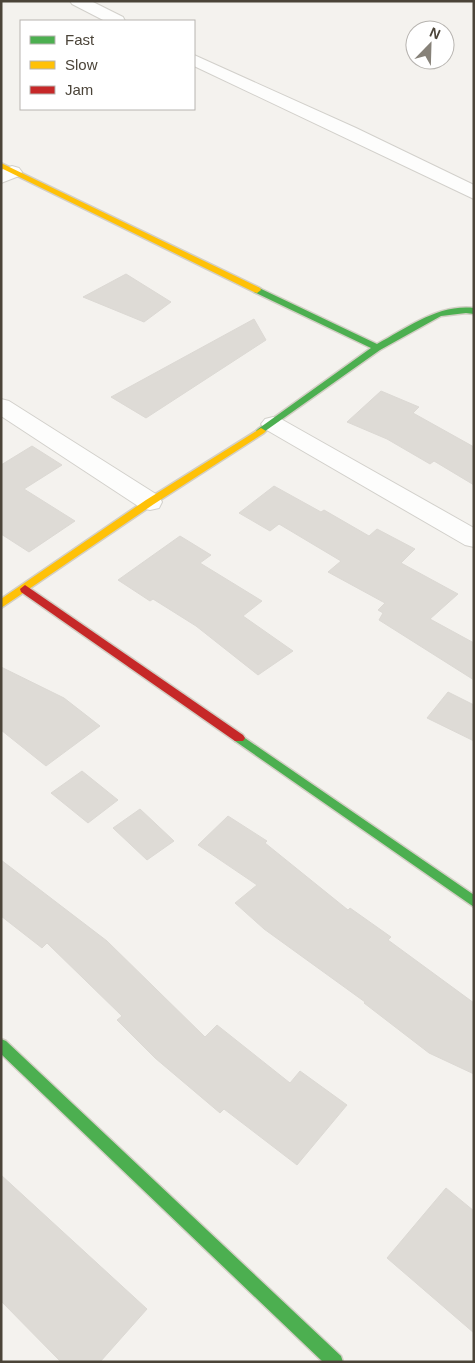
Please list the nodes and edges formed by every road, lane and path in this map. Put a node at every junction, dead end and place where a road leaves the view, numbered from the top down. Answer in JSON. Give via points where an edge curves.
{"nodes":[{"id":1,"x":78,"y":1,"type":"edge"},
{"id":2,"x":115,"y":20,"type":"edge"},
{"id":3,"x":195,"y":60,"type":"edge"},
{"id":4,"x":5,"y":171,"type":"edge"},
{"id":5,"x":474,"y":193,"type":"edge"},
{"id":6,"x":474,"y":311,"type":"edge"},
{"id":7,"x":377,"y":348,"type":"junction"},
{"id":8,"x":1,"y":406,"type":"edge"},
{"id":9,"x":273,"y":424,"type":"junction"},
{"id":10,"x":150,"y":502,"type":"junction"},
{"id":11,"x":474,"y":539,"type":"edge"},
{"id":12,"x":25,"y":589,"type":"junction"},
{"id":13,"x":1,"y":604,"type":"edge"},
{"id":14,"x":474,"y":902,"type":"edge"},
{"id":15,"x":1,"y":1045,"type":"edge"},
{"id":16,"x":335,"y":1362,"type":"edge"}],
"edges":[{"from":1,"to":2,"type":"street"},
{"from":3,"to":5,"type":"street"},
{"from":4,"to":7,"type":"street"},
{"from":6,"to":7,"type":"street","via":[[439,314]]},
{"from":7,"to":9,"type":"street"},
{"from":8,"to":10,"type":"street"},
{"from":9,"to":10,"type":"street"},
{"from":9,"to":11,"type":"street"},
{"from":10,"to":12,"type":"street"},
{"from":12,"to":13,"type":"street"},
{"from":12,"to":14,"type":"street"},
{"from":15,"to":16,"type":"street"}]}
